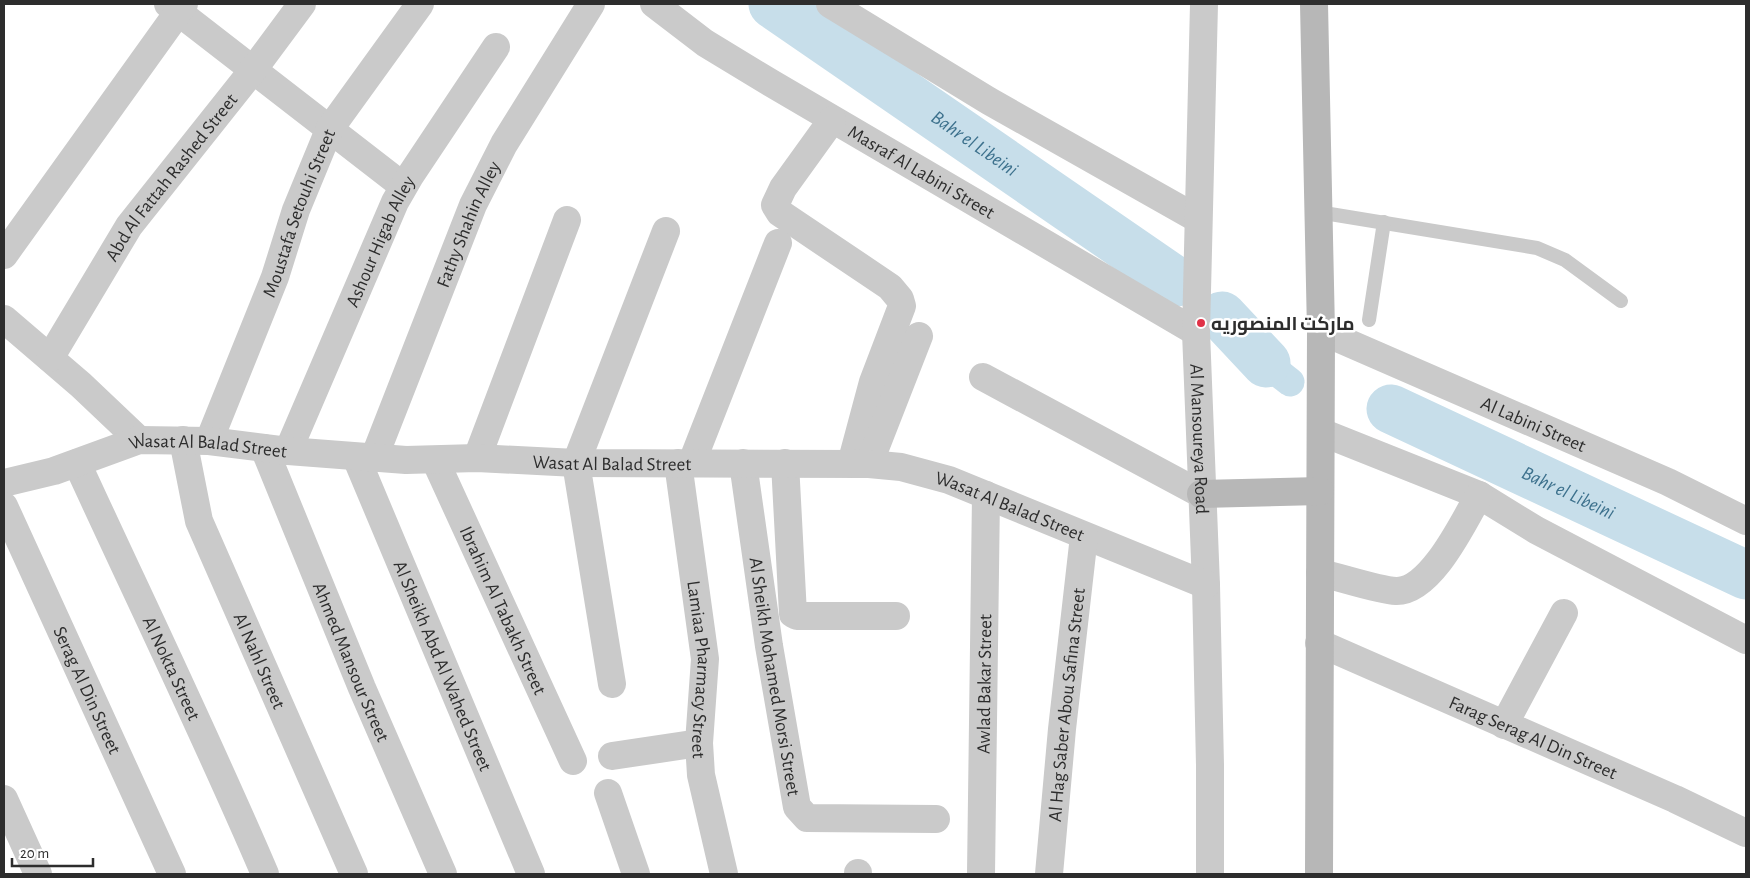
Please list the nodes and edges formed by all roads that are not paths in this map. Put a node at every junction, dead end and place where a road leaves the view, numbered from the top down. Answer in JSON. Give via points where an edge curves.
{"nodes":[{"id":1,"x":302,"y":4,"type":"edge"},
{"id":2,"x":420,"y":4,"type":"edge"},
{"id":3,"x":591,"y":4,"type":"edge"},
{"id":4,"x":654,"y":4,"type":"edge"},
{"id":5,"x":830,"y":4,"type":"edge"},
{"id":6,"x":1204,"y":4,"type":"edge"},
{"id":7,"x":1314,"y":4,"type":"edge"},
{"id":8,"x":177,"y":6,"type":"edge"},
{"id":9,"x":496,"y":47,"type":"dead end"},
{"id":10,"x":253,"y":70,"type":"junction"},
{"id":11,"x":832,"y":120,"type":"junction"},
{"id":12,"x":329,"y":130,"type":"junction"},
{"id":13,"x":403,"y":186,"type":"junction"},
{"id":14,"x":1318,"y":212,"type":"junction"},
{"id":15,"x":1198,"y":219,"type":"junction"},
{"id":16,"x":567,"y":220,"type":"dead end"},
{"id":17,"x":1384,"y":222,"type":"junction"},
{"id":18,"x":666,"y":231,"type":"dead end"},
{"id":19,"x":778,"y":243,"type":"dead end"},
{"id":20,"x":4,"y":255,"type":"edge"},
{"id":21,"x":1621,"y":301,"type":"dead end"},
{"id":22,"x":4,"y":319,"type":"edge"},
{"id":23,"x":1369,"y":320,"type":"dead end"},
{"id":24,"x":1321,"y":331,"type":"junction"},
{"id":25,"x":1196,"y":332,"type":"junction"},
{"id":26,"x":919,"y":336,"type":"dead end"},
{"id":27,"x":50,"y":358,"type":"junction"},
{"id":28,"x":982,"y":377,"type":"dead end"},
{"id":29,"x":1321,"y":432,"type":"junction"},
{"id":30,"x":139,"y":440,"type":"junction"},
{"id":31,"x":183,"y":440,"type":"junction"},
{"id":32,"x":209,"y":441,"type":"junction"},
{"id":33,"x":276,"y":450,"type":"junction"},
{"id":34,"x":365,"y":458,"type":"junction"},
{"id":35,"x":476,"y":458,"type":"junction"},
{"id":36,"x":435,"y":460,"type":"junction"},
{"id":37,"x":685,"y":462,"type":"junction"},
{"id":38,"x":77,"y":463,"type":"junction"},
{"id":39,"x":743,"y":463,"type":"junction"},
{"id":40,"x":785,"y":463,"type":"junction"},
{"id":41,"x":576,"y":464,"type":"junction"},
{"id":42,"x":860,"y":464,"type":"junction"},
{"id":43,"x":4,"y":482,"type":"edge"},
{"id":44,"x":1320,"y":491,"type":"junction"},
{"id":45,"x":1202,"y":494,"type":"junction"},
{"id":46,"x":986,"y":495,"type":"junction"},
{"id":47,"x":1479,"y":495,"type":"junction"},
{"id":48,"x":4,"y":506,"type":"edge"},
{"id":49,"x":1746,"y":521,"type":"edge"},
{"id":50,"x":1084,"y":536,"type":"junction"},
{"id":51,"x":1320,"y":573,"type":"junction"},
{"id":52,"x":1206,"y":585,"type":"junction"},
{"id":53,"x":1564,"y":613,"type":"dead end"},
{"id":54,"x":896,"y":616,"type":"dead end"},
{"id":55,"x":1746,"y":640,"type":"edge"},
{"id":56,"x":1319,"y":643,"type":"junction"},
{"id":57,"x":612,"y":684,"type":"dead end"},
{"id":58,"x":1504,"y":725,"type":"junction"},
{"id":59,"x":699,"y":743,"type":"junction"},
{"id":60,"x":612,"y":756,"type":"dead end"},
{"id":61,"x":573,"y":761,"type":"dead end"},
{"id":62,"x":608,"y":793,"type":"dead end"},
{"id":63,"x":4,"y":799,"type":"edge"},
{"id":64,"x":936,"y":819,"type":"dead end"},
{"id":65,"x":1746,"y":834,"type":"edge"},
{"id":66,"x":38,"y":874,"type":"edge"},
{"id":67,"x":172,"y":874,"type":"edge"},
{"id":68,"x":265,"y":874,"type":"edge"},
{"id":69,"x":354,"y":874,"type":"edge"},
{"id":70,"x":444,"y":874,"type":"edge"},
{"id":71,"x":531,"y":874,"type":"edge"},
{"id":72,"x":636,"y":874,"type":"edge"},
{"id":73,"x":724,"y":874,"type":"edge"},
{"id":74,"x":981,"y":874,"type":"edge"},
{"id":75,"x":1049,"y":874,"type":"edge"},
{"id":76,"x":1210,"y":874,"type":"edge"},
{"id":77,"x":1319,"y":874,"type":"edge"}],
"edges":[{"from":1,"to":10,"type":"street","name":"Abd Al Fattah Rashed Street"},
{"from":2,"to":12,"type":"street","name":"Moustafa Setouhi Street"},
{"from":3,"to":34,"type":"street","name":"Fathy Shahin Alley","via":[[504,144],[473,205]]},
{"from":4,"to":11,"type":"street","name":"Masraf Al Labini Street","via":[[705,43]]},
{"from":5,"to":15,"type":"street","via":[[988,101]]},
{"from":6,"to":15,"type":"street","name":"Al Mansoureya Road"},
{"from":7,"to":14,"type":"main road"},
{"from":8,"to":10,"type":"street"},
{"from":8,"to":20,"type":"street"},
{"from":9,"to":13,"type":"street","name":"Ashour Higab Alley"},
{"from":10,"to":12,"type":"street"},
{"from":10,"to":27,"type":"street","name":"Abd Al Fattah Rashed Street","via":[[129,226]]},
{"from":11,"to":25,"type":"street","name":"Masraf Al Labini Street"},
{"from":11,"to":42,"type":"street","via":[[774,205],[780,213],[890,287],[900,299],[902,306],[873,382]]},
{"from":12,"to":13,"type":"street"},
{"from":12,"to":32,"type":"street","name":"Moustafa Setouhi Street","via":[[296,210],[275,277]]},
{"from":13,"to":33,"type":"street","name":"Ashour Higab Alley"},
{"from":14,"to":17,"type":"lane"},
{"from":14,"to":24,"type":"main road"},
{"from":15,"to":25,"type":"street","name":"Al Mansoureya Road"},
{"from":16,"to":35,"type":"street"},
{"from":17,"to":21,"type":"lane","via":[[1551,252]]},
{"from":17,"to":23,"type":"lane"},
{"from":18,"to":41,"type":"street"},
{"from":19,"to":37,"type":"street"},
{"from":22,"to":27,"type":"street"},
{"from":24,"to":29,"type":"main road"},
{"from":24,"to":49,"type":"street","name":"Al Labini Street","via":[[1668,482]]},
{"from":25,"to":45,"type":"street","name":"Al Mansoureya Road"},
{"from":26,"to":42,"type":"street"},
{"from":27,"to":30,"type":"street"},
{"from":28,"to":45,"type":"street"},
{"from":29,"to":44,"type":"main road"},
{"from":29,"to":47,"type":"street"},
{"from":30,"to":31,"type":"street","name":"Wasat Al Balad Street"},
{"from":30,"to":38,"type":"street","name":"Wasat Al Balad Street"},
{"from":31,"to":32,"type":"street","name":"Wasat Al Balad Street"},
{"from":31,"to":69,"type":"street","name":"Al Nahl Street","via":[[199,521]]},
{"from":32,"to":33,"type":"street","name":"Wasat Al Balad Street"},
{"from":33,"to":34,"type":"street","name":"Wasat Al Balad Street"},
{"from":33,"to":70,"type":"street","name":"Ahmed Mansour Street","via":[[362,688]]},
{"from":34,"to":36,"type":"street","name":"Wasat Al Balad Street"},
{"from":34,"to":71,"type":"street","name":"Al Sheikh Abd Al Wahed Street"},
{"from":35,"to":36,"type":"street","name":"Wasat Al Balad Street"},
{"from":35,"to":41,"type":"street","name":"Wasat Al Balad Street"},
{"from":36,"to":61,"type":"street","name":"Ibrahim Al Tabakh Street"},
{"from":37,"to":39,"type":"street","name":"Wasat Al Balad Street"},
{"from":37,"to":41,"type":"street","name":"Wasat Al Balad Street"},
{"from":37,"to":59,"type":"street","name":"Lamiaa Pharmacy Street","via":[[705,659]]},
{"from":38,"to":43,"type":"street","name":"Wasat Al Balad Street"},
{"from":38,"to":68,"type":"street","name":"Al Nokta Street","via":[[227,784]]},
{"from":39,"to":40,"type":"street","name":"Wasat Al Balad Street"},
{"from":39,"to":64,"type":"street","name":"Al Sheikh Mohamed Morsi Street","via":[[769,646],[799,810],[807,818]]},
{"from":40,"to":42,"type":"street","name":"Wasat Al Balad Street"},
{"from":40,"to":54,"type":"street","via":[[793,614]]},
{"from":41,"to":57,"type":"street"},
{"from":42,"to":46,"type":"street","name":"Wasat Al Balad Street","via":[[925,472]]},
{"from":44,"to":45,"type":"main road"},
{"from":44,"to":51,"type":"main road"},
{"from":45,"to":52,"type":"street","name":"Al Mansoureya Road"},
{"from":46,"to":50,"type":"street","name":"Wasat Al Balad Street"},
{"from":46,"to":74,"type":"street","name":"Awlad Bakar Street"},
{"from":47,"to":51,"type":"street","via":[[1448,549],[1430,572],[1409,588],[1396,591]]},
{"from":47,"to":55,"type":"street","via":[[1536,530]]},
{"from":48,"to":67,"type":"street","name":"Serag Al Din Street"},
{"from":50,"to":52,"type":"street","name":"Wasat Al Balad Street"},
{"from":50,"to":75,"type":"street","name":"Al Hag Saber Abou Safina Street"},
{"from":51,"to":56,"type":"main road"},
{"from":52,"to":76,"type":"street","name":"Al Mansoureya Road"},
{"from":53,"to":58,"type":"street"},
{"from":56,"to":58,"type":"street","name":"Farag Serag Al Din Street"},
{"from":56,"to":77,"type":"main road"},
{"from":58,"to":65,"type":"street","name":"Farag Serag Al Din Street","via":[[1676,799]]},
{"from":59,"to":60,"type":"street"},
{"from":59,"to":73,"type":"street","name":"Lamiaa Pharmacy Street","via":[[701,775]]},
{"from":62,"to":72,"type":"street"},
{"from":63,"to":66,"type":"street"}]}
